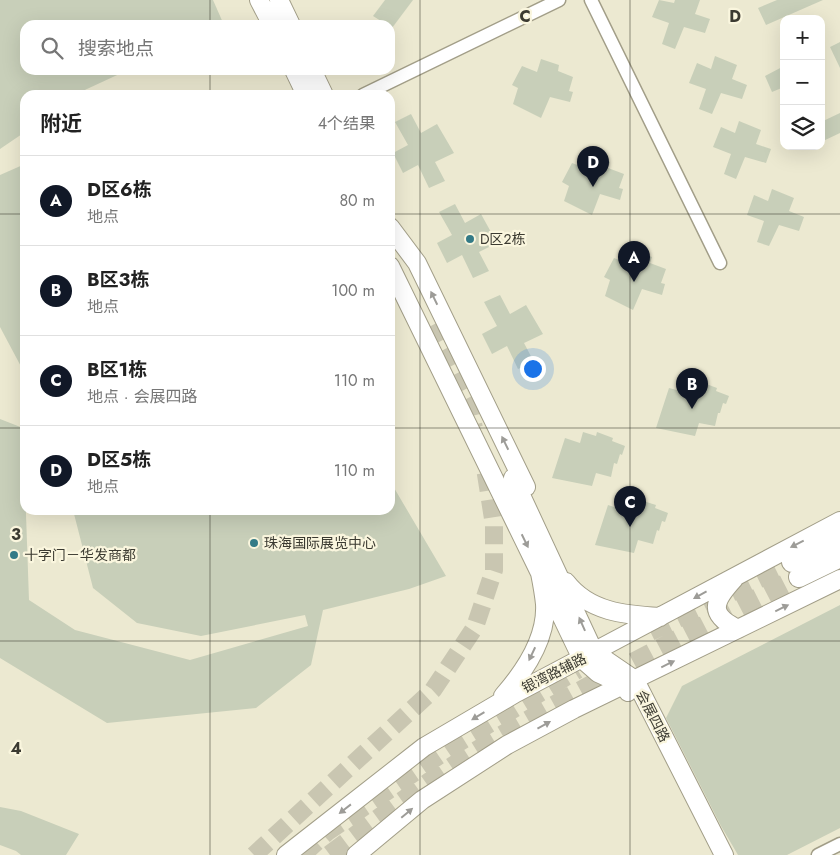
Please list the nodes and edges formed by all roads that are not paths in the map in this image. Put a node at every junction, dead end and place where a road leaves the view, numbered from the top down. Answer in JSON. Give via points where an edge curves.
{"nodes":[{"id":1,"x":260,"y":0,"type":"edge"},
{"id":2,"x":279,"y":0,"type":"edge"},
{"id":3,"x":559,"y":0,"type":"edge"},
{"id":4,"x":591,"y":0,"type":"edge"},
{"id":5,"x":270,"y":20,"type":"edge"},
{"id":6,"x":289,"y":20,"type":"edge"},
{"id":7,"x":296,"y":75,"type":"edge"},
{"id":8,"x":314,"y":75,"type":"edge"},
{"id":9,"x":304,"y":90,"type":"edge"},
{"id":10,"x":322,"y":90,"type":"edge"},
{"id":11,"x":373,"y":90,"type":"edge"},
{"id":12,"x":395,"y":234,"type":"edge"},
{"id":13,"x":395,"y":250,"type":"edge"},
{"id":14,"x":720,"y":264,"type":"dead end"},
{"id":15,"x":395,"y":276,"type":"edge"},
{"id":16,"x":513,"y":478,"type":"dead end"},
{"id":17,"x":840,"y":522,"type":"edge"},
{"id":18,"x":541,"y":538,"type":"junction"},
{"id":19,"x":840,"y":538,"type":"edge"},
{"id":20,"x":840,"y":557,"type":"edge"},
{"id":21,"x":549,"y":572,"type":"junction"},
{"id":22,"x":740,"y":573,"type":"junction"},
{"id":23,"x":840,"y":579,"type":"edge"},
{"id":24,"x":660,"y":618,"type":"junction"},
{"id":25,"x":738,"y":629,"type":"junction"},
{"id":26,"x":588,"y":656,"type":"junction"},
{"id":27,"x":629,"y":683,"type":"junction"},
{"id":28,"x":496,"y":704,"type":"junction"},
{"id":29,"x":840,"y":844,"type":"edge"},
{"id":30,"x":286,"y":855,"type":"edge"},
{"id":31,"x":356,"y":855,"type":"edge"},
{"id":32,"x":711,"y":855,"type":"edge"},
{"id":33,"x":724,"y":855,"type":"edge"},
{"id":34,"x":818,"y":855,"type":"edge"}],
"edges":[{"from":1,"to":5,"type":"main road"},
{"from":2,"to":6,"type":"main road"},
{"from":3,"to":11,"type":"street"},
{"from":4,"to":14,"type":"street"},
{"from":7,"to":9,"type":"main road"},
{"from":8,"to":10,"type":"main road"},
{"from":18,"to":12,"type":"main road","one_way":true,"via":[[529,495],[507,446],[417,263]]},
{"from":13,"to":18,"type":"main road","via":[[507,494]]},
{"from":15,"to":21,"type":"main road","one_way":true},
{"from":16,"to":18,"type":"main road"},
{"from":17,"to":22,"type":"main road","name":"银湾路辅路","one_way":true},
{"from":18,"to":21,"type":"main road"},
{"from":19,"to":20,"type":"highway","via":[[796,570]]},
{"from":21,"to":24,"type":"main road","via":[[602,609]]},
{"from":21,"to":26,"type":"main road"},
{"from":21,"to":28,"type":"main road","one_way":true,"via":[[538,640],[525,669]]},
{"from":22,"to":24,"type":"main road","name":"银湾路辅路","one_way":true},
{"from":22,"to":25,"type":"main road","via":[[719,600],[717,613],[721,621]]},
{"from":25,"to":23,"type":"main road","one_way":true},
{"from":24,"to":26,"type":"main road","name":"银湾路辅路"},
{"from":27,"to":25,"type":"main road","one_way":true},
{"from":26,"to":27,"type":"main road","via":[[598,673]]},
{"from":26,"to":28,"type":"main road","name":"银湾路辅路"},
{"from":31,"to":27,"type":"main road","one_way":true,"via":[[422,800],[507,745]]},
{"from":27,"to":32,"type":"main road","name":"会展四路"},
{"from":27,"to":33,"type":"main road","name":"会展四路"},
{"from":28,"to":30,"type":"main road","name":"银湾路辅路","one_way":true,"via":[[424,747]]},
{"from":29,"to":34,"type":"street"}]}
